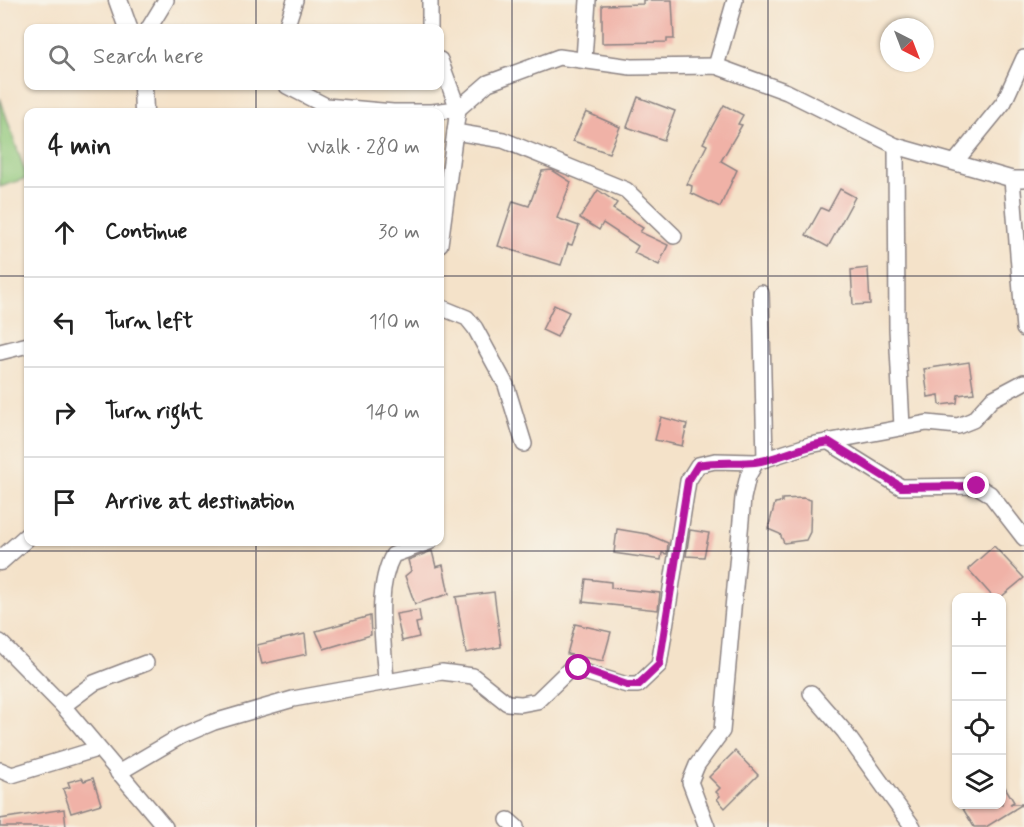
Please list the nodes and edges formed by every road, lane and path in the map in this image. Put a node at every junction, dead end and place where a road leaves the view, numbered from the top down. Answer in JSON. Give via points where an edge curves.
{"nodes":[{"id":1,"x":118,"y":0,"type":"edge"},
{"id":2,"x":166,"y":0,"type":"edge"},
{"id":3,"x":295,"y":0,"type":"edge"},
{"id":4,"x":430,"y":0,"type":"edge"},
{"id":5,"x":588,"y":0,"type":"edge"},
{"id":6,"x":735,"y":0,"type":"edge"},
{"id":7,"x":127,"y":24,"type":"edge"},
{"id":8,"x":151,"y":24,"type":"edge"},
{"id":9,"x":287,"y":24,"type":"edge"},
{"id":10,"x":429,"y":24,"type":"edge"},
{"id":11,"x":584,"y":58,"type":"junction"},
{"id":12,"x":1024,"y":58,"type":"edge"},
{"id":13,"x":716,"y":66,"type":"junction"},
{"id":14,"x":444,"y":71,"type":"edge"},
{"id":15,"x":142,"y":90,"type":"edge"},
{"id":16,"x":293,"y":90,"type":"edge"},
{"id":17,"x":316,"y":107,"type":"edge"},
{"id":18,"x":144,"y":108,"type":"edge"},
{"id":19,"x":348,"y":108,"type":"edge"},
{"id":20,"x":458,"y":109,"type":"junction"},
{"id":21,"x":444,"y":110,"type":"edge"},
{"id":22,"x":455,"y":132,"type":"junction"},
{"id":23,"x":896,"y":146,"type":"junction"},
{"id":24,"x":956,"y":161,"type":"junction"},
{"id":25,"x":1018,"y":179,"type":"edge"},
{"id":26,"x":444,"y":214,"type":"edge"},
{"id":27,"x":674,"y":236,"type":"dead end"},
{"id":28,"x":761,"y":293,"type":"dead end"},
{"id":29,"x":444,"y":309,"type":"edge"},
{"id":30,"x":1024,"y":329,"type":"edge"},
{"id":31,"x":24,"y":346,"type":"edge"},
{"id":32,"x":0,"y":352,"type":"edge"},
{"id":33,"x":1024,"y":382,"type":"edge"},
{"id":34,"x":902,"y":427,"type":"junction"},
{"id":35,"x":829,"y":442,"type":"junction"},
{"id":36,"x":524,"y":444,"type":"dead end"},
{"id":37,"x":761,"y":460,"type":"junction"},
{"id":38,"x":1024,"y":538,"type":"edge"},
{"id":39,"x":24,"y":540,"type":"edge"},
{"id":40,"x":418,"y":546,"type":"edge"},
{"id":41,"x":0,"y":561,"type":"edge"},
{"id":42,"x":0,"y":642,"type":"edge"},
{"id":43,"x":146,"y":663,"type":"dead end"},
{"id":44,"x":386,"y":682,"type":"junction"},
{"id":45,"x":811,"y":693,"type":"dead end"},
{"id":46,"x":63,"y":706,"type":"junction"},
{"id":47,"x":97,"y":748,"type":"junction"},
{"id":48,"x":0,"y":770,"type":"edge"},
{"id":49,"x":118,"y":773,"type":"junction"},
{"id":50,"x":165,"y":827,"type":"edge"},
{"id":51,"x":707,"y":827,"type":"edge"},
{"id":52,"x":913,"y":827,"type":"edge"}],
"edges":[{"from":1,"to":7,"type":"street"},
{"from":2,"to":8,"type":"street"},
{"from":3,"to":9,"type":"street"},
{"from":4,"to":10,"type":"street"},
{"from":5,"to":11,"type":"street"},
{"from":6,"to":13,"type":"street"},
{"from":11,"to":13,"type":"street","via":[[631,67]]},
{"from":11,"to":20,"type":"street","via":[[559,57],[537,63],[488,83]]},
{"from":12,"to":24,"type":"street","via":[[1004,102]]},
{"from":13,"to":23,"type":"street","via":[[787,92]]},
{"from":14,"to":20,"type":"street"},
{"from":15,"to":18,"type":"street"},
{"from":16,"to":17,"type":"street"},
{"from":17,"to":19,"type":"street"},
{"from":20,"to":21,"type":"street"},
{"from":20,"to":22,"type":"street"},
{"from":22,"to":26,"type":"street"},
{"from":22,"to":27,"type":"street","via":[[503,140],[626,190]]},
{"from":23,"to":24,"type":"street"},
{"from":23,"to":34,"type":"street"},
{"from":24,"to":25,"type":"street"},
{"from":25,"to":30,"type":"street"},
{"from":28,"to":37,"type":"street"},
{"from":29,"to":36,"type":"street","via":[[468,318],[475,328],[506,385]]},
{"from":31,"to":32,"type":"street"},
{"from":33,"to":34,"type":"street","via":[[992,399],[973,420],[958,426],[927,423]]},
{"from":34,"to":35,"type":"street"},
{"from":35,"to":37,"type":"street"},
{"from":35,"to":38,"type":"street","via":[[901,487],[977,486],[990,494]]},
{"from":37,"to":44,"type":"street","via":[[698,465],[688,481],[659,665],[638,685],[571,668],[537,701],[521,704],[507,703],[473,676],[442,672]]},
{"from":37,"to":51,"type":"street","via":[[748,477],[743,498],[722,731],[697,765],[690,782]]},
{"from":39,"to":41,"type":"street"},
{"from":40,"to":44,"type":"street","via":[[393,555],[386,568]]},
{"from":42,"to":46,"type":"street"},
{"from":43,"to":46,"type":"street","via":[[94,683]]},
{"from":44,"to":49,"type":"street","via":[[293,699],[214,722],[181,736]]},
{"from":45,"to":52,"type":"street","via":[[844,731]]},
{"from":46,"to":47,"type":"street"},
{"from":47,"to":48,"type":"street","via":[[12,775]]},
{"from":47,"to":49,"type":"street"},
{"from":49,"to":50,"type":"street"}]}
